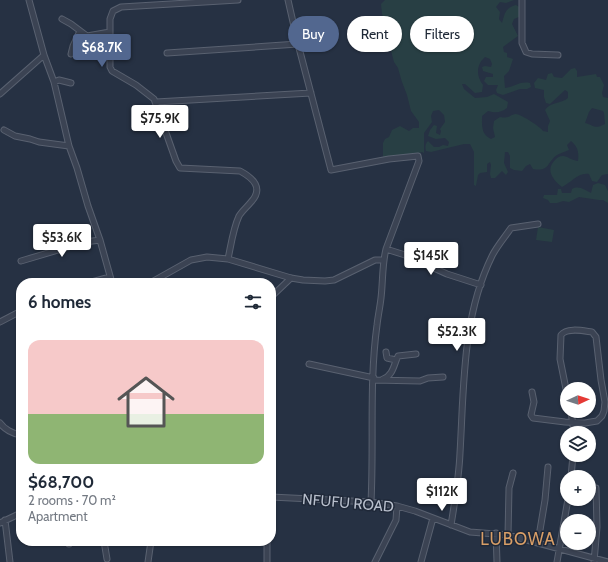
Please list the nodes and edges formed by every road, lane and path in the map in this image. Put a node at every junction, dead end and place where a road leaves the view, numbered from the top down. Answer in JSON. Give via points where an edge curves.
{"nodes":[{"id":1,"x":29,"y":0,"type":"edge"},
{"id":2,"x":238,"y":0,"type":"edge"},
{"id":3,"x":288,"y":0,"type":"edge"},
{"id":4,"x":522,"y":0,"type":"edge"},
{"id":5,"x":292,"y":16,"type":"edge"},
{"id":6,"x":62,"y":20,"type":"dead end"},
{"id":7,"x":80,"y":31,"type":"junction"},
{"id":8,"x":110,"y":32,"type":"junction"},
{"id":9,"x":288,"y":45,"type":"edge"},
{"id":10,"x":300,"y":52,"type":"edge"},
{"id":11,"x":167,"y":53,"type":"dead end"},
{"id":12,"x":71,"y":54,"type":"dead end"},
{"id":13,"x":44,"y":55,"type":"junction"},
{"id":14,"x":558,"y":55,"type":"dead end"},
{"id":15,"x":54,"y":82,"type":"junction"},
{"id":16,"x":71,"y":83,"type":"dead end"},
{"id":17,"x":311,"y":93,"type":"junction"},
{"id":18,"x":0,"y":94,"type":"edge"},
{"id":19,"x":156,"y":102,"type":"junction"},
{"id":20,"x":4,"y":130,"type":"dead end"},
{"id":21,"x":68,"y":146,"type":"junction"},
{"id":22,"x":538,"y":224,"type":"dead end"},
{"id":23,"x":100,"y":240,"type":"junction"},
{"id":24,"x":386,"y":249,"type":"junction"},
{"id":25,"x":228,"y":259,"type":"junction"},
{"id":26,"x":383,"y":260,"type":"junction"},
{"id":27,"x":21,"y":261,"type":"dead end"},
{"id":28,"x":110,"y":278,"type":"edge"},
{"id":29,"x":159,"y":278,"type":"edge"},
{"id":30,"x":291,"y":278,"type":"junction"},
{"id":31,"x":481,"y":285,"type":"junction"},
{"id":32,"x":276,"y":292,"type":"edge"},
{"id":33,"x":16,"y":314,"type":"edge"},
{"id":34,"x":0,"y":322,"type":"edge"},
{"id":35,"x":386,"y":352,"type":"dead end"},
{"id":36,"x":416,"y":354,"type":"dead end"},
{"id":37,"x":396,"y":360,"type":"junction"},
{"id":38,"x":309,"y":364,"type":"dead end"},
{"id":39,"x":443,"y":377,"type":"dead end"},
{"id":40,"x":375,"y":380,"type":"junction"},
{"id":41,"x":565,"y":382,"type":"edge"},
{"id":42,"x":532,"y":392,"type":"dead end"},
{"id":43,"x":572,"y":418,"type":"edge"},
{"id":44,"x":0,"y":423,"type":"edge"},
{"id":45,"x":573,"y":423,"type":"junction"},
{"id":46,"x":573,"y":426,"type":"edge"},
{"id":47,"x":16,"y":434,"type":"edge"},
{"id":48,"x":548,"y":468,"type":"dead end"},
{"id":49,"x":513,"y":473,"type":"dead end"},
{"id":50,"x":596,"y":488,"type":"dead end"},
{"id":51,"x":276,"y":497,"type":"edge"},
{"id":52,"x":371,"y":502,"type":"junction"},
{"id":53,"x":397,"y":506,"type":"junction"},
{"id":54,"x":16,"y":516,"type":"edge"},
{"id":55,"x":433,"y":518,"type":"junction"},
{"id":56,"x":3,"y":521,"type":"edge"},
{"id":57,"x":451,"y":525,"type":"junction"},
{"id":58,"x":496,"y":533,"type":"junction"},
{"id":59,"x":508,"y":535,"type":"junction"},
{"id":60,"x":538,"y":542,"type":"junction"},
{"id":61,"x":105,"y":546,"type":"edge"},
{"id":62,"x":150,"y":546,"type":"edge"},
{"id":63,"x":267,"y":546,"type":"edge"},
{"id":64,"x":560,"y":549,"type":"joint"},
{"id":65,"x":563,"y":550,"type":"edge"},
{"id":66,"x":107,"y":559,"type":"dead end"},
{"id":67,"x":594,"y":560,"type":"edge"},
{"id":68,"x":10,"y":562,"type":"edge"},
{"id":69,"x":148,"y":562,"type":"edge"},
{"id":70,"x":267,"y":562,"type":"edge"},
{"id":71,"x":376,"y":562,"type":"edge"},
{"id":72,"x":421,"y":562,"type":"edge"},
{"id":73,"x":497,"y":562,"type":"edge"},
{"id":74,"x":557,"y":562,"type":"edge"},
{"id":75,"x":608,"y":562,"type":"edge"}],
"edges":[{"from":1,"to":13,"type":"street"},
{"from":2,"to":8,"type":"street","via":[[121,7],[111,14]]},
{"from":3,"to":5,"type":"street"},
{"from":4,"to":14,"type":"street","via":[[522,43],[526,52]]},
{"from":6,"to":7,"type":"street"},
{"from":7,"to":8,"type":"street","via":[[87,36]]},
{"from":7,"to":12,"type":"street"},
{"from":8,"to":19,"type":"street","via":[[112,71],[150,94]]},
{"from":9,"to":11,"type":"street"},
{"from":10,"to":17,"type":"street"},
{"from":13,"to":15,"type":"street"},
{"from":13,"to":18,"type":"street"},
{"from":15,"to":16,"type":"street","via":[[59,80]]},
{"from":15,"to":21,"type":"street"},
{"from":17,"to":19,"type":"street"},
{"from":17,"to":24,"type":"street","via":[[331,170],[389,158],[419,158]]},
{"from":19,"to":25,"type":"street","via":[[180,168],[240,171],[248,175],[257,188],[257,195],[239,216]]},
{"from":20,"to":21,"type":"street","via":[[15,136],[39,142]]},
{"from":21,"to":23,"type":"street"},
{"from":22,"to":31,"type":"street","via":[[511,228],[493,255]]},
{"from":23,"to":27,"type":"street"},
{"from":23,"to":28,"type":"street"},
{"from":24,"to":26,"type":"street"},
{"from":24,"to":31,"type":"street"},
{"from":25,"to":29,"type":"street","via":[[207,257],[191,260]]},
{"from":25,"to":30,"type":"street"},
{"from":26,"to":30,"type":"street","via":[[375,260],[329,280]]},
{"from":26,"to":40,"type":"street","via":[[376,325]]},
{"from":30,"to":32,"type":"street"},
{"from":31,"to":57,"type":"street","via":[[465,357],[458,483]]},
{"from":33,"to":34,"type":"street"},
{"from":35,"to":37,"type":"street","via":[[387,358]]},
{"from":36,"to":37,"type":"street","via":[[398,356]]},
{"from":37,"to":40,"type":"street","via":[[386,378]]},
{"from":38,"to":40,"type":"street"},
{"from":39,"to":40,"type":"street","via":[[420,381]]},
{"from":40,"to":52,"type":"street"},
{"from":41,"to":45,"type":"street","via":[[560,359],[561,335],[569,330],[592,332],[596,337],[604,411],[599,420]]},
{"from":42,"to":45,"type":"street","via":[[532,417]]},
{"from":43,"to":45,"type":"street"},
{"from":44,"to":47,"type":"street"},
{"from":45,"to":46,"type":"street"},
{"from":48,"to":60,"type":"street"},
{"from":49,"to":59,"type":"street","via":[[509,488]]},
{"from":50,"to":67,"type":"street","via":[[597,527]]},
{"from":51,"to":52,"type":"street","name":"NFUFU ROAD"},
{"from":52,"to":53,"type":"street","name":"NFUFU ROAD"},
{"from":53,"to":55,"type":"street","name":"NFUFU ROAD"},
{"from":53,"to":71,"type":"street","via":[[396,520]]},
{"from":54,"to":56,"type":"street"},
{"from":55,"to":57,"type":"street","name":"NFUFU ROAD"},
{"from":55,"to":72,"type":"street"},
{"from":56,"to":68,"type":"street"},
{"from":57,"to":58,"type":"street","name":"NFUFU ROAD","via":[[470,532]]},
{"from":58,"to":59,"type":"street","name":"NFUFU ROAD"},
{"from":58,"to":73,"type":"street"},
{"from":59,"to":60,"type":"street","name":"NFUFU ROAD"},
{"from":60,"to":64,"type":"street","name":"NFUFU ROAD"},
{"from":61,"to":66,"type":"street"},
{"from":62,"to":69,"type":"street"},
{"from":63,"to":70,"type":"street"},
{"from":64,"to":74,"type":"street"},
{"from":65,"to":67,"type":"street","name":"NFUFU ROAD"},
{"from":67,"to":75,"type":"street","name":"NFUFU ROAD"}]}
